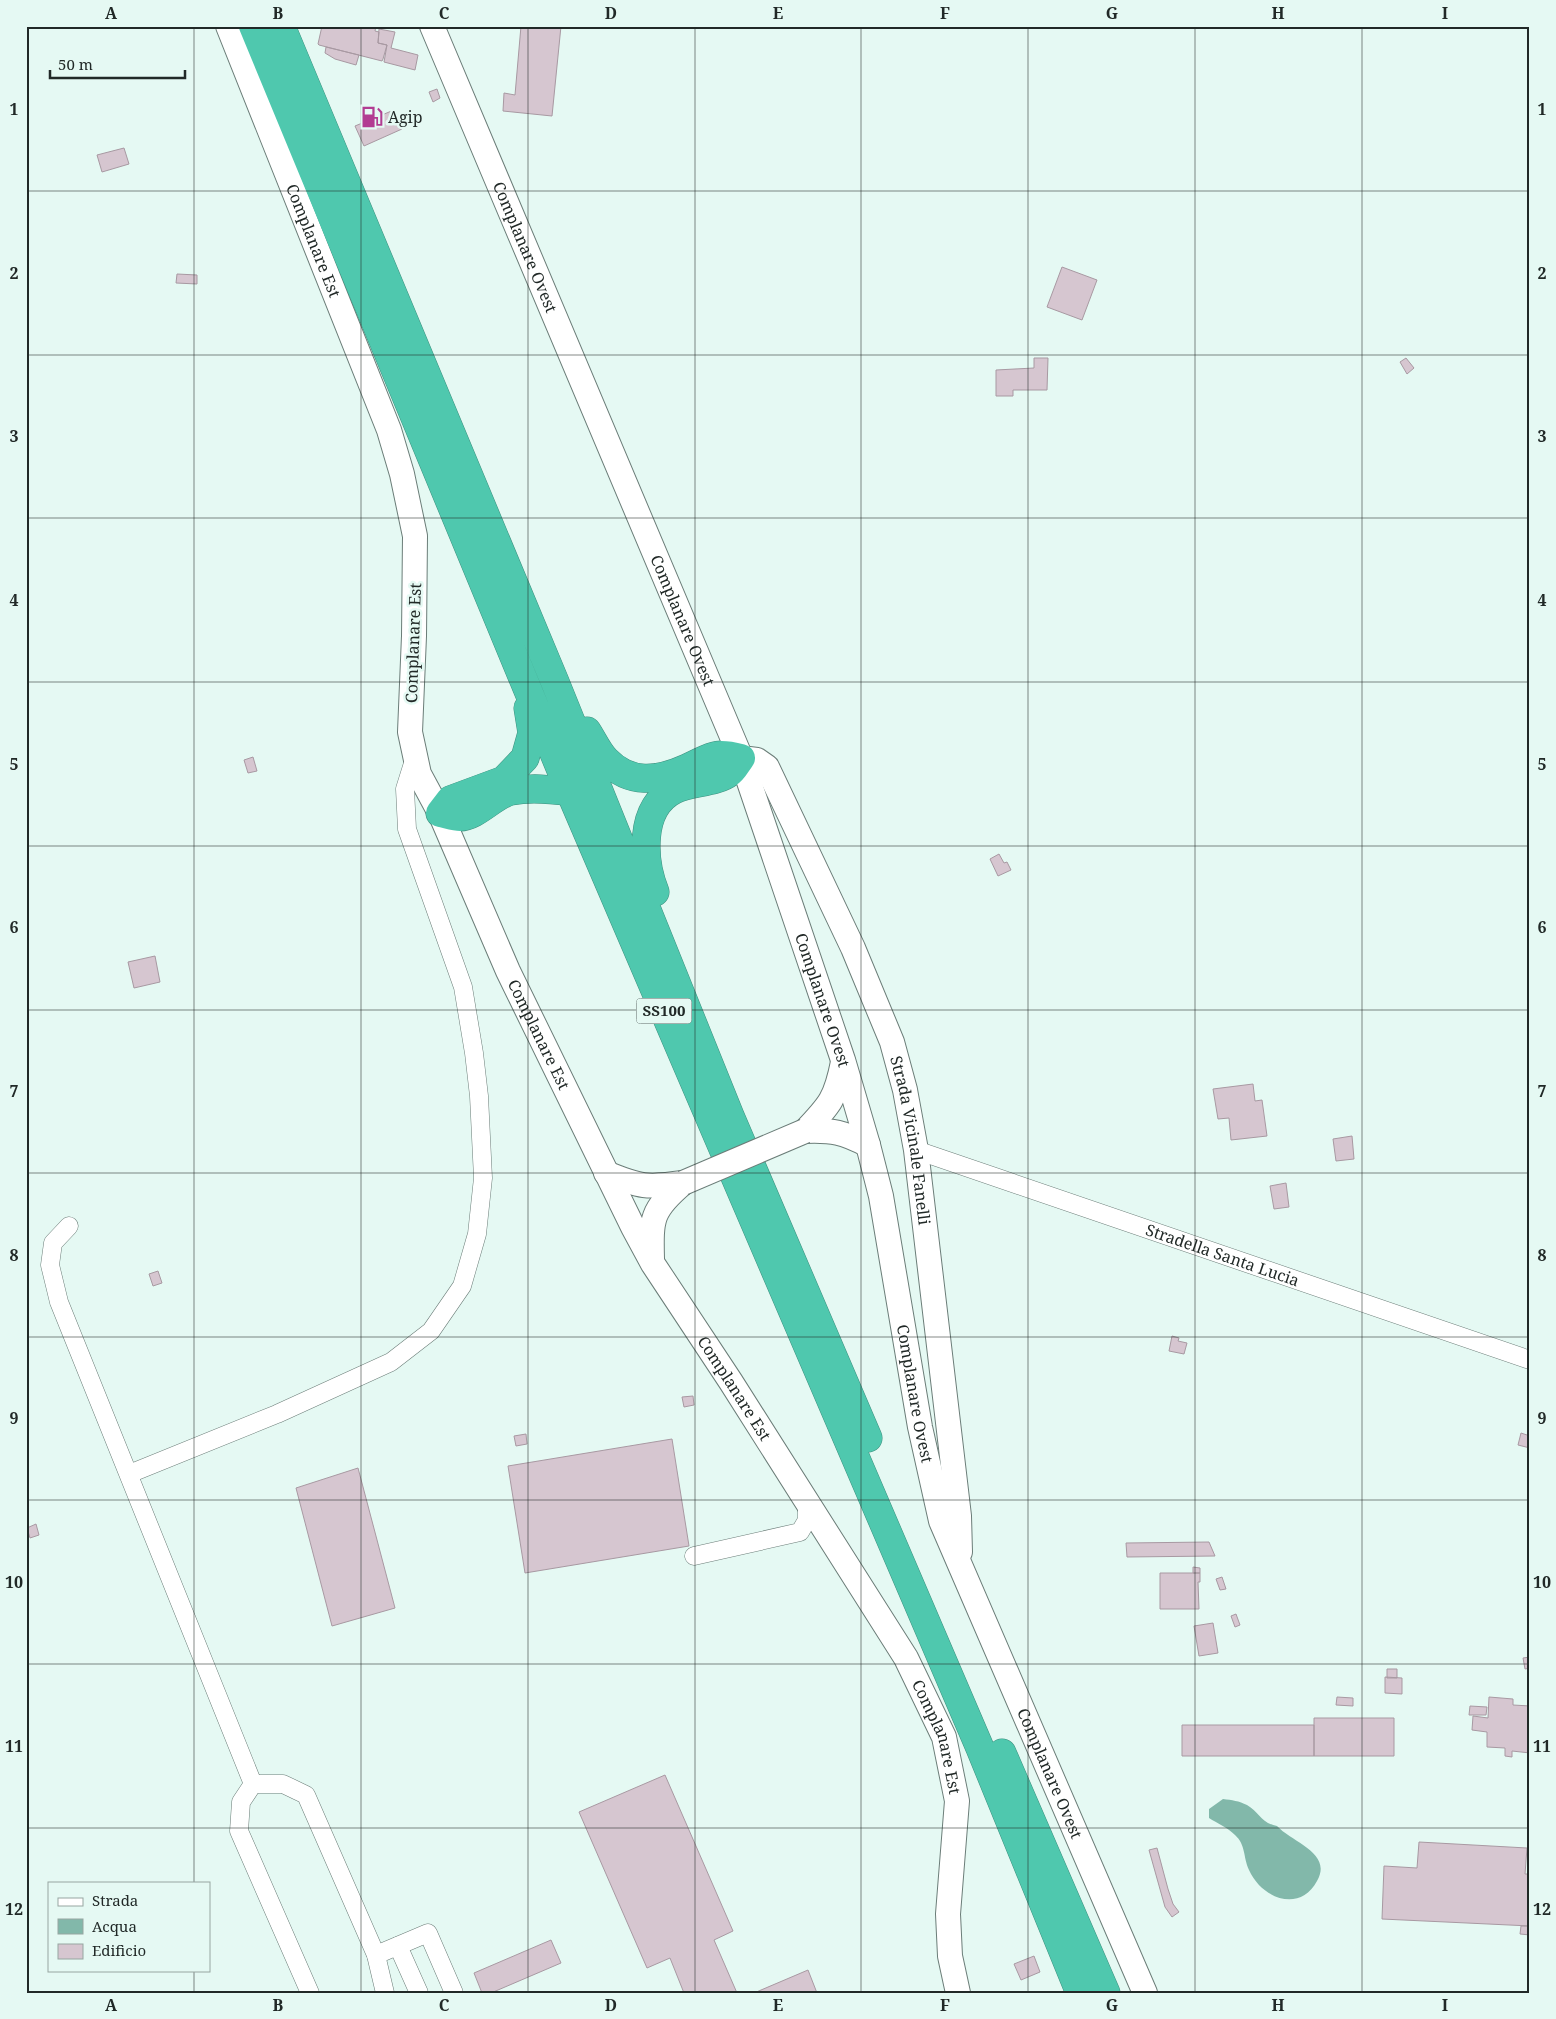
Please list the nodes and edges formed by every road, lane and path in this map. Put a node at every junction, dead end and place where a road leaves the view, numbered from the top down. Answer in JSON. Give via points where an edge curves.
{"nodes":[{"id":1,"x":228,"y":26,"type":"edge"},
{"id":2,"x":253,"y":26,"type":"edge"},
{"id":3,"x":281,"y":26,"type":"edge"},
{"id":4,"x":432,"y":26,"type":"edge"},
{"id":5,"x":522,"y":672,"type":"junction"},
{"id":6,"x":554,"y":682,"type":"junction"},
{"id":7,"x":415,"y":756,"type":"junction"},
{"id":8,"x":741,"y":758,"type":"junction"},
{"id":9,"x":570,"y":792,"type":"junction"},
{"id":10,"x":440,"y":813,"type":"junction"},
{"id":11,"x":843,"y":1060,"type":"junction"},
{"id":12,"x":730,"y":1116,"type":"junction"},
{"id":13,"x":805,"y":1131,"type":"junction"},
{"id":14,"x":868,"y":1145,"type":"junction"},
{"id":15,"x":916,"y":1150,"type":"junction"},
{"id":16,"x":606,"y":1173,"type":"junction"},
{"id":17,"x":683,"y":1183,"type":"junction"},
{"id":18,"x":69,"y":1226,"type":"dead end"},
{"id":19,"x":653,"y":1264,"type":"junction"},
{"id":20,"x":1530,"y":1360,"type":"edge"},
{"id":21,"x":129,"y":1474,"type":"junction"},
{"id":22,"x":807,"y":1501,"type":"junction"},
{"id":23,"x":694,"y":1556,"type":"dead end"},
{"id":24,"x":961,"y":1569,"type":"junction"},
{"id":25,"x":253,"y":1784,"type":"junction"},
{"id":26,"x":398,"y":1946,"type":"junction"},
{"id":27,"x":376,"y":1955,"type":"junction"},
{"id":28,"x":310,"y":1993,"type":"edge"},
{"id":29,"x":385,"y":1993,"type":"edge"},
{"id":30,"x":419,"y":1993,"type":"edge"},
{"id":31,"x":454,"y":1993,"type":"edge"},
{"id":32,"x":958,"y":1993,"type":"edge"},
{"id":33,"x":1080,"y":1993,"type":"edge"},
{"id":34,"x":1106,"y":1993,"type":"edge"},
{"id":35,"x":1145,"y":1993,"type":"edge"}],
"edges":[{"from":1,"to":7,"type":"main road","name":"Complanare Est","via":[[388,430],[402,474],[415,536],[410,732]]},
{"from":2,"to":5,"type":"highway","number":"SS100"},
{"from":3,"to":6,"type":"highway","number":"SS100"},
{"from":4,"to":8,"type":"main road","name":"Complanare Ovest"},
{"from":5,"to":9,"type":"highway","number":"SS100"},
{"from":5,"to":10,"type":"highway","number":"SS100","via":[[532,733],[525,758],[504,780],[450,800]]},
{"from":6,"to":8,"type":"highway","number":"SS100","via":[[605,759],[619,771],[636,778],[659,779],[709,756],[724,754]]},
{"from":6,"to":12,"type":"highway","number":"SS100"},
{"from":7,"to":10,"type":"main road","name":"Complanare Est","via":[[419,774]]},
{"from":7,"to":21,"type":"street","via":[[405,789],[407,829],[463,987],[479,1096],[483,1178],[478,1234],[462,1286],[430,1331],[391,1362],[277,1414]]},
{"from":8,"to":11,"type":"main road","name":"Complanare Ovest"},
{"from":8,"to":12,"type":"highway","number":"SS100","via":[[729,773],[672,791],[659,803],[646,837],[648,875],[706,1017]]},
{"from":8,"to":15,"type":"main road","name":"Strada Vicinale Fanelli","via":[[757,760],[766,767],[853,948],[892,1042]]},
{"from":9,"to":10,"type":"highway","via":[[541,788],[510,791],[470,814],[460,817]]},
{"from":9,"to":33,"type":"highway","number":"SS100","via":[[980,1748]]},
{"from":10,"to":16,"type":"main road","name":"Complanare Est","via":[[508,971]]},
{"from":11,"to":13,"type":"main road","via":[[838,1089],[826,1110]]},
{"from":11,"to":14,"type":"main road","name":"Complanare Ovest"},
{"from":12,"to":34,"type":"highway","number":"SS100"},
{"from":13,"to":14,"type":"main road","via":[[829,1130],[848,1134]]},
{"from":13,"to":17,"type":"main road","bridge":true},
{"from":14,"to":24,"type":"main road","name":"Complanare Ovest","via":[[881,1196],[922,1437],[941,1521]]},
{"from":15,"to":20,"type":"street","name":"Stradella Santa Lucia"},
{"from":15,"to":24,"type":"main road","name":"Strada Vicinale Fanelli","via":[[958,1516]]},
{"from":16,"to":17,"type":"main road","via":[[632,1184],[653,1187]]},
{"from":16,"to":19,"type":"main road","name":"Complanare Est"},
{"from":17,"to":19,"type":"main road","via":[[657,1210],[652,1228]]},
{"from":18,"to":21,"type":"street","via":[[53,1243],[50,1265],[60,1302]]},
{"from":19,"to":22,"type":"main road","name":"Complanare Est"},
{"from":21,"to":25,"type":"street"},
{"from":22,"to":23,"type":"street","via":[[807,1520],[800,1532]]},
{"from":22,"to":32,"type":"main road","name":"Complanare Est","via":[[906,1658],[944,1737],[957,1801],[948,1914],[950,1956]]},
{"from":24,"to":35,"type":"main road","name":"Complanare Ovest"},
{"from":25,"to":27,"type":"street","via":[[283,1784],[306,1795]]},
{"from":25,"to":28,"type":"street","via":[[241,1802],[239,1831]]},
{"from":26,"to":27,"type":"street"},
{"from":26,"to":30,"type":"street"},
{"from":26,"to":31,"type":"street","via":[[428,1933]]},
{"from":27,"to":29,"type":"street"}]}
